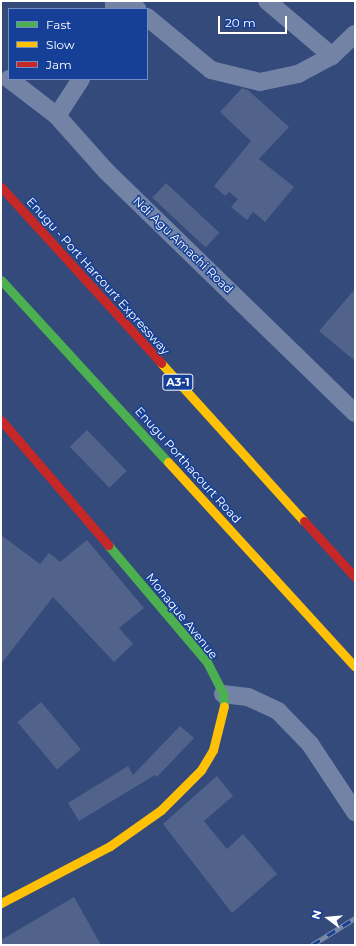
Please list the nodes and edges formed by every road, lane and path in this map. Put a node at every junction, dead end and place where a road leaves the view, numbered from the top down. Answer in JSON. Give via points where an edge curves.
{"nodes":[{"id":1,"x":126,"y":1,"type":"edge"},
{"id":2,"x":267,"y":1,"type":"edge"},
{"id":3,"x":136,"y":8,"type":"edge"},
{"id":4,"x":148,"y":18,"type":"edge"},
{"id":5,"x":355,"y":34,"type":"edge"},
{"id":6,"x":332,"y":56,"type":"junction"},
{"id":7,"x":10,"y":80,"type":"edge"},
{"id":8,"x":80,"y":80,"type":"edge"},
{"id":9,"x":57,"y":116,"type":"junction"},
{"id":10,"x":1,"y":188,"type":"edge"},
{"id":11,"x":1,"y":280,"type":"edge"},
{"id":12,"x":355,"y":413,"type":"edge"},
{"id":13,"x":1,"y":420,"type":"edge"},
{"id":14,"x":355,"y":577,"type":"edge"},
{"id":15,"x":355,"y":667,"type":"edge"},
{"id":16,"x":223,"y":694,"type":"junction"},
{"id":17,"x":355,"y":812,"type":"edge"},
{"id":18,"x":1,"y":903,"type":"edge"}],
"edges":[{"from":1,"to":3,"type":"street"},
{"from":2,"to":6,"type":"street"},
{"from":4,"to":6,"type":"street","via":[[210,70],[260,82],[298,74]]},
{"from":5,"to":6,"type":"street"},
{"from":7,"to":9,"type":"street","name":"Ndi Agu Amachi Road"},
{"from":8,"to":9,"type":"street"},
{"from":9,"to":12,"type":"street","name":"Ndi Agu Amachi Road","via":[[106,170]]},
{"from":10,"to":14,"type":"main road","name":"Enugu - Port Harcourt Expressway","number":"A3-1"},
{"from":11,"to":15,"type":"main road","name":"Enugu Porthacourt Road"},
{"from":13,"to":16,"type":"main road","name":"Monaque Avenue","via":[[207,662]]},
{"from":16,"to":17,"type":"street","via":[[248,697],[278,711],[310,744]]},
{"from":16,"to":18,"type":"main road","name":"Monaque Avenue","via":[[224,716],[213,750],[201,770],[161,810],[110,846]]}]}
